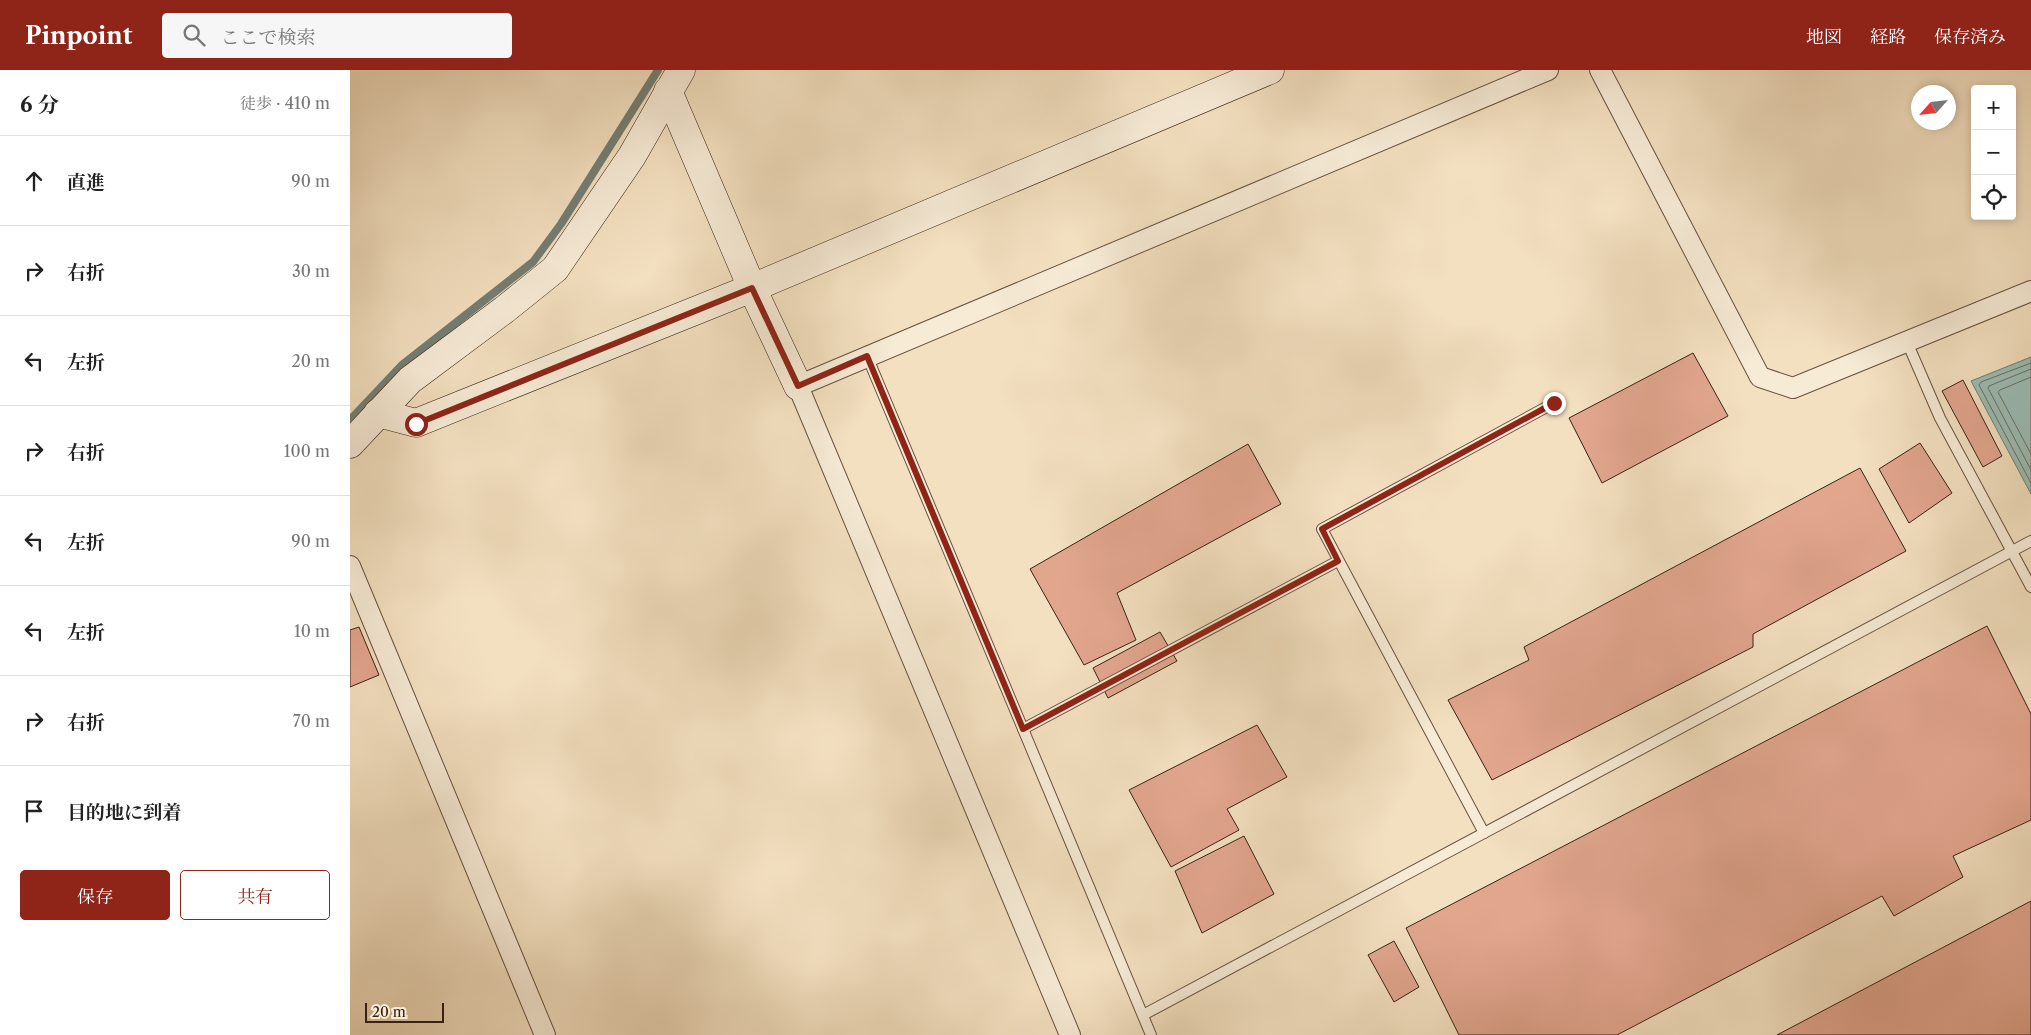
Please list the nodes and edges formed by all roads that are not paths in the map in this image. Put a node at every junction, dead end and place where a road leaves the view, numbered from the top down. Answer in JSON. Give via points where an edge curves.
{"nodes":[{"id":1,"x":1270,"y":70,"type":"edge"},
{"id":2,"x":1548,"y":70,"type":"edge"},
{"id":3,"x":1600,"y":70,"type":"edge"},
{"id":4,"x":675,"y":80,"type":"edge"},
{"id":5,"x":752,"y":288,"type":"junction"},
{"id":6,"x":2031,"y":292,"type":"edge"},
{"id":7,"x":1907,"y":342,"type":"junction"},
{"id":8,"x":867,"y":356,"type":"junction"},
{"id":9,"x":798,"y":386,"type":"junction"},
{"id":10,"x":1554,"y":403,"type":"dead end"},
{"id":11,"x":378,"y":413,"type":"junction"},
{"id":12,"x":350,"y":444,"type":"edge"},
{"id":13,"x":2031,"y":541,"type":"edge"},
{"id":14,"x":2011,"y":551,"type":"junction"},
{"id":15,"x":1338,"y":561,"type":"junction"},
{"id":16,"x":350,"y":566,"type":"edge"},
{"id":17,"x":2031,"y":588,"type":"edge"},
{"id":18,"x":1023,"y":729,"type":"junction"},
{"id":19,"x":1484,"y":833,"type":"junction"},
{"id":20,"x":1143,"y":1015,"type":"junction"},
{"id":21,"x":545,"y":1035,"type":"edge"},
{"id":22,"x":1070,"y":1035,"type":"edge"},
{"id":23,"x":1151,"y":1035,"type":"edge"}],
"edges":[{"from":1,"to":5,"type":"street"},
{"from":2,"to":8,"type":"street"},
{"from":3,"to":7,"type":"street","via":[[1760,377],[1792,388]]},
{"from":4,"to":5,"type":"street"},
{"from":4,"to":11,"type":"street","via":[[632,156],[555,269],[410,380]]},
{"from":5,"to":9,"type":"street"},
{"from":5,"to":11,"type":"street","via":[[416,424]]},
{"from":6,"to":7,"type":"street"},
{"from":7,"to":14,"type":"lane","via":[[1940,418]]},
{"from":8,"to":9,"type":"street"},
{"from":8,"to":18,"type":"lane"},
{"from":9,"to":22,"type":"street"},
{"from":10,"to":15,"type":"lane","via":[[1322,529]]},
{"from":11,"to":12,"type":"street"},
{"from":13,"to":14,"type":"lane"},
{"from":14,"to":17,"type":"lane"},
{"from":14,"to":19,"type":"lane"},
{"from":15,"to":18,"type":"lane"},
{"from":15,"to":19,"type":"lane"},
{"from":16,"to":21,"type":"street"},
{"from":18,"to":20,"type":"lane"},
{"from":19,"to":20,"type":"lane"},
{"from":20,"to":23,"type":"lane"}]}
